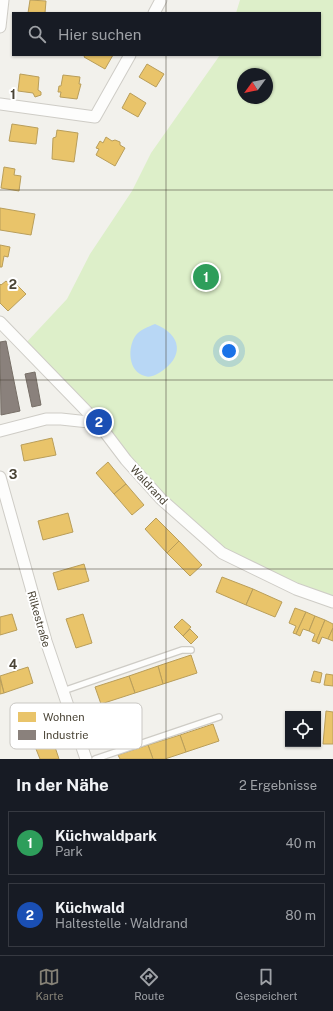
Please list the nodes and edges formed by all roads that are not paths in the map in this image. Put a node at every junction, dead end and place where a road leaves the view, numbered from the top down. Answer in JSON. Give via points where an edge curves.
{"nodes":[{"id":1,"x":3,"y":0,"type":"edge"},
{"id":2,"x":161,"y":0,"type":"edge"},
{"id":3,"x":155,"y":12,"type":"edge"},
{"id":4,"x":0,"y":27,"type":"edge"},
{"id":5,"x":129,"y":56,"type":"edge"},
{"id":6,"x":0,"y":104,"type":"edge"},
{"id":7,"x":0,"y":322,"type":"edge"},
{"id":8,"x":98,"y":423,"type":"junction"},
{"id":9,"x":0,"y":431,"type":"edge"},
{"id":10,"x":0,"y":477,"type":"edge"},
{"id":11,"x":333,"y":602,"type":"edge"},
{"id":12,"x":192,"y":650,"type":"dead end"},
{"id":13,"x":62,"y":692,"type":"junction"},
{"id":14,"x":66,"y":703,"type":"edge"},
{"id":15,"x":219,"y":717,"type":"dead end"},
{"id":16,"x":142,"y":743,"type":"edge"},
{"id":17,"x":82,"y":749,"type":"edge"},
{"id":18,"x":125,"y":749,"type":"edge"},
{"id":19,"x":86,"y":759,"type":"edge"},
{"id":20,"x":95,"y":759,"type":"edge"}],
"edges":[{"from":1,"to":4,"type":"street"},
{"from":2,"to":3,"type":"street"},
{"from":5,"to":6,"type":"street","via":[[95,117]]},
{"from":7,"to":8,"type":"street","name":"Waldrand"},
{"from":8,"to":9,"type":"street","via":[[46,419]]},
{"from":8,"to":11,"type":"street","name":"Waldrand","via":[[126,460],[161,499],[222,553],[296,589]]},
{"from":10,"to":13,"type":"street","name":"Rilkestraße"},
{"from":12,"to":13,"type":"lane","via":[[182,650]]},
{"from":13,"to":14,"type":"street","name":"Rilkestraße"},
{"from":15,"to":16,"type":"lane"},
{"from":17,"to":19,"type":"street","name":"Rilkestraße"},
{"from":18,"to":20,"type":"lane"}]}
